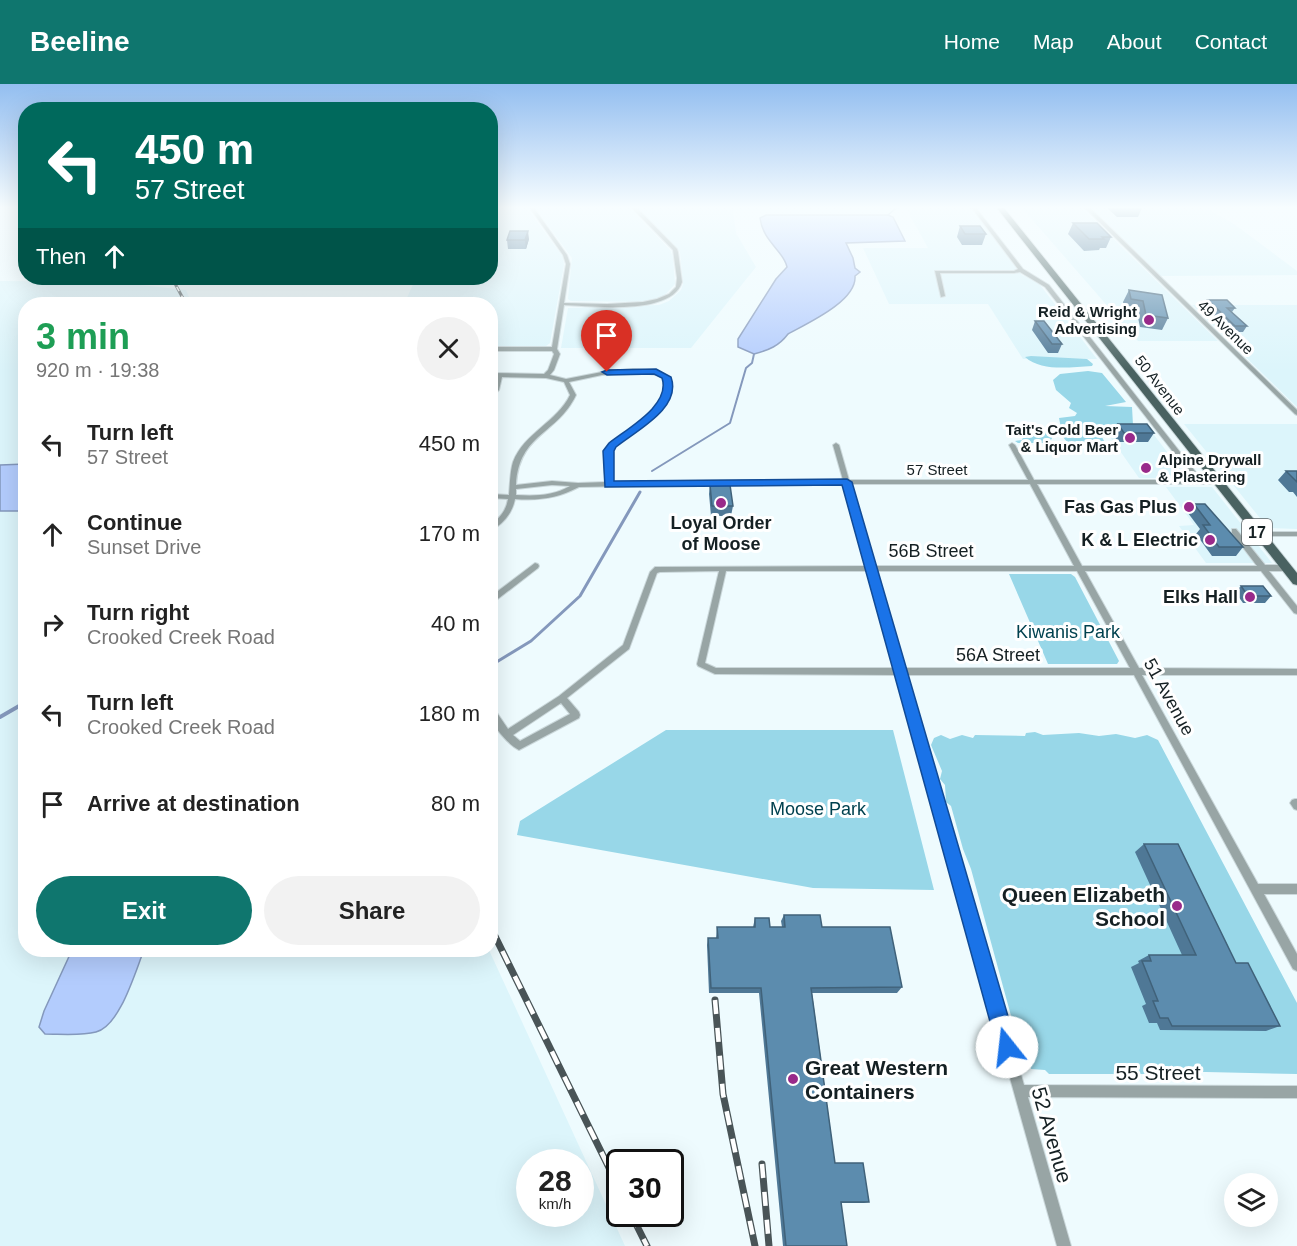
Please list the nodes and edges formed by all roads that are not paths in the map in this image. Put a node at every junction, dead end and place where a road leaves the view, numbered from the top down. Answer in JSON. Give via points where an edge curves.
{"nodes":[{"id":1,"x":567,"y":262,"type":"edge"},
{"id":2,"x":678,"y":262,"type":"edge"},
{"id":3,"x":1015,"y":262,"type":"edge"},
{"id":4,"x":1044,"y":262,"type":"edge"},
{"id":5,"x":1143,"y":262,"type":"edge"},
{"id":6,"x":1021,"y":270,"type":"junction"},
{"id":7,"x":943,"y":296,"type":"dead end"},
{"id":8,"x":563,"y":304,"type":"junction"},
{"id":9,"x":1094,"y":324,"type":"junction"},
{"id":10,"x":1076,"y":325,"type":"junction"},
{"id":11,"x":498,"y":349,"type":"edge"},
{"id":12,"x":554,"y":349,"type":"junction"},
{"id":13,"x":500,"y":375,"type":"joint"},
{"id":14,"x":546,"y":376,"type":"junction"},
{"id":15,"x":566,"y":381,"type":"junction"},
{"id":16,"x":498,"y":382,"type":"edge"},
{"id":17,"x":1297,"y":413,"type":"edge"},
{"id":18,"x":836,"y":445,"type":"dead end"},
{"id":19,"x":1012,"y":445,"type":"dead end"},
{"id":20,"x":847,"y":482,"type":"junction"},
{"id":21,"x":1033,"y":482,"type":"junction"},
{"id":22,"x":1200,"y":482,"type":"junction"},
{"id":23,"x":1218,"y":482,"type":"junction"},
{"id":24,"x":609,"y":484,"type":"junction"},
{"id":25,"x":578,"y":486,"type":"junction"},
{"id":26,"x":514,"y":487,"type":"junction"},
{"id":27,"x":498,"y":496,"type":"edge"},
{"id":28,"x":513,"y":497,"type":"junction"},
{"id":29,"x":498,"y":523,"type":"edge"},
{"id":30,"x":1234,"y":531,"type":"dead end"},
{"id":31,"x":1260,"y":534,"type":"junction"},
{"id":32,"x":1297,"y":534,"type":"edge"},
{"id":33,"x":535,"y":566,"type":"dead end"},
{"id":34,"x":871,"y":568,"type":"junction"},
{"id":35,"x":1080,"y":568,"type":"junction"},
{"id":36,"x":1264,"y":568,"type":"junction"},
{"id":37,"x":1287,"y":568,"type":"junction"},
{"id":38,"x":723,"y":569,"type":"junction"},
{"id":39,"x":1297,"y":581,"type":"edge"},
{"id":40,"x":498,"y":596,"type":"edge"},
{"id":41,"x":1297,"y":611,"type":"edge"},
{"id":42,"x":900,"y":671,"type":"junction"},
{"id":43,"x":1136,"y":671,"type":"junction"},
{"id":44,"x":1297,"y":672,"type":"edge"},
{"id":45,"x":562,"y":698,"type":"junction"},
{"id":46,"x":498,"y":721,"type":"edge"},
{"id":47,"x":507,"y":735,"type":"junction"},
{"id":48,"x":1255,"y":888,"type":"junction"},
{"id":49,"x":1297,"y":888,"type":"edge"},
{"id":50,"x":1297,"y":965,"type":"edge"},
{"id":51,"x":1020,"y":1091,"type":"junction"},
{"id":52,"x":1297,"y":1092,"type":"edge"},
{"id":53,"x":1064,"y":1246,"type":"edge"}],
"edges":[{"from":1,"to":8,"type":"street"},
{"from":2,"to":8,"type":"street","via":[[679,285],[669,297],[653,303]]},
{"from":3,"to":6,"type":"street"},
{"from":4,"to":9,"type":"main road","name":"50 Avenue","number":"17"},
{"from":5,"to":17,"type":"street","name":"49 Avenue"},
{"from":6,"to":7,"type":"street","via":[[937,272]]},
{"from":6,"to":10,"type":"street","via":[[1047,286]]},
{"from":8,"to":12,"type":"street"},
{"from":9,"to":10,"type":"street"},
{"from":9,"to":23,"type":"main road","name":"50 Avenue","number":"17"},
{"from":10,"to":22,"type":"street"},
{"from":11,"to":12,"type":"street"},
{"from":12,"to":14,"type":"street","via":[[555,362]]},
{"from":13,"to":14,"type":"street"},
{"from":13,"to":16,"type":"street"},
{"from":14,"to":15,"type":"street"},
{"from":15,"to":24,"type":"street","via":[[603,372],[656,372],[666,377],[668,395],[661,406],[612,445]]},
{"from":15,"to":26,"type":"street","via":[[573,395],[570,403],[532,438],[519,456],[513,472]]},
{"from":18,"to":20,"type":"street","name":"52 Avenue"},
{"from":19,"to":21,"type":"street","name":"51 Avenue"},
{"from":20,"to":21,"type":"street","name":"57 Street"},
{"from":20,"to":24,"type":"street","name":"57 Street"},
{"from":20,"to":34,"type":"street","name":"52 Avenue"},
{"from":21,"to":22,"type":"street","name":"57 Street"},
{"from":21,"to":35,"type":"street","name":"51 Avenue"},
{"from":22,"to":23,"type":"street","name":"57 Street"},
{"from":23,"to":31,"type":"main road","name":"50 Avenue","number":"17"},
{"from":24,"to":25,"type":"street","name":"57 Street"},
{"from":25,"to":26,"type":"street","via":[[552,483]]},
{"from":25,"to":28,"type":"street","via":[[557,497]]},
{"from":26,"to":28,"type":"street"},
{"from":27,"to":28,"type":"street"},
{"from":28,"to":29,"type":"street"},
{"from":30,"to":36,"type":"street"},
{"from":31,"to":32,"type":"street"},
{"from":31,"to":37,"type":"main road","name":"50 Avenue","number":"17"},
{"from":33,"to":40,"type":"street"},
{"from":34,"to":35,"type":"street","name":"56B Street"},
{"from":34,"to":38,"type":"street","name":"56B Street"},
{"from":34,"to":42,"type":"street","name":"52 Avenue"},
{"from":35,"to":36,"type":"street","name":"56B Street"},
{"from":35,"to":43,"type":"street","name":"51 Avenue"},
{"from":36,"to":37,"type":"street","name":"56B Street"},
{"from":36,"to":41,"type":"street"},
{"from":37,"to":39,"type":"main road","name":"50 Avenue","number":"17"},
{"from":38,"to":42,"type":"street","name":"56A Street","via":[[701,664],[715,671]]},
{"from":38,"to":45,"type":"street","name":"56B Street","via":[[654,572],[626,647]]},
{"from":42,"to":43,"type":"street","name":"56A Street"},
{"from":42,"to":51,"type":"street","name":"52 Avenue"},
{"from":43,"to":44,"type":"street","name":"56A Street"},
{"from":43,"to":48,"type":"street","name":"51 Avenue"},
{"from":45,"to":47,"type":"street","name":"56B Street"},
{"from":45,"to":47,"type":"street","via":[[576,715],[519,746]]},
{"from":46,"to":47,"type":"street"},
{"from":48,"to":49,"type":"street"},
{"from":48,"to":50,"type":"street","name":"51 Avenue"},
{"from":51,"to":52,"type":"street","name":"55 Street"},
{"from":51,"to":53,"type":"street","name":"52 Avenue"}]}
